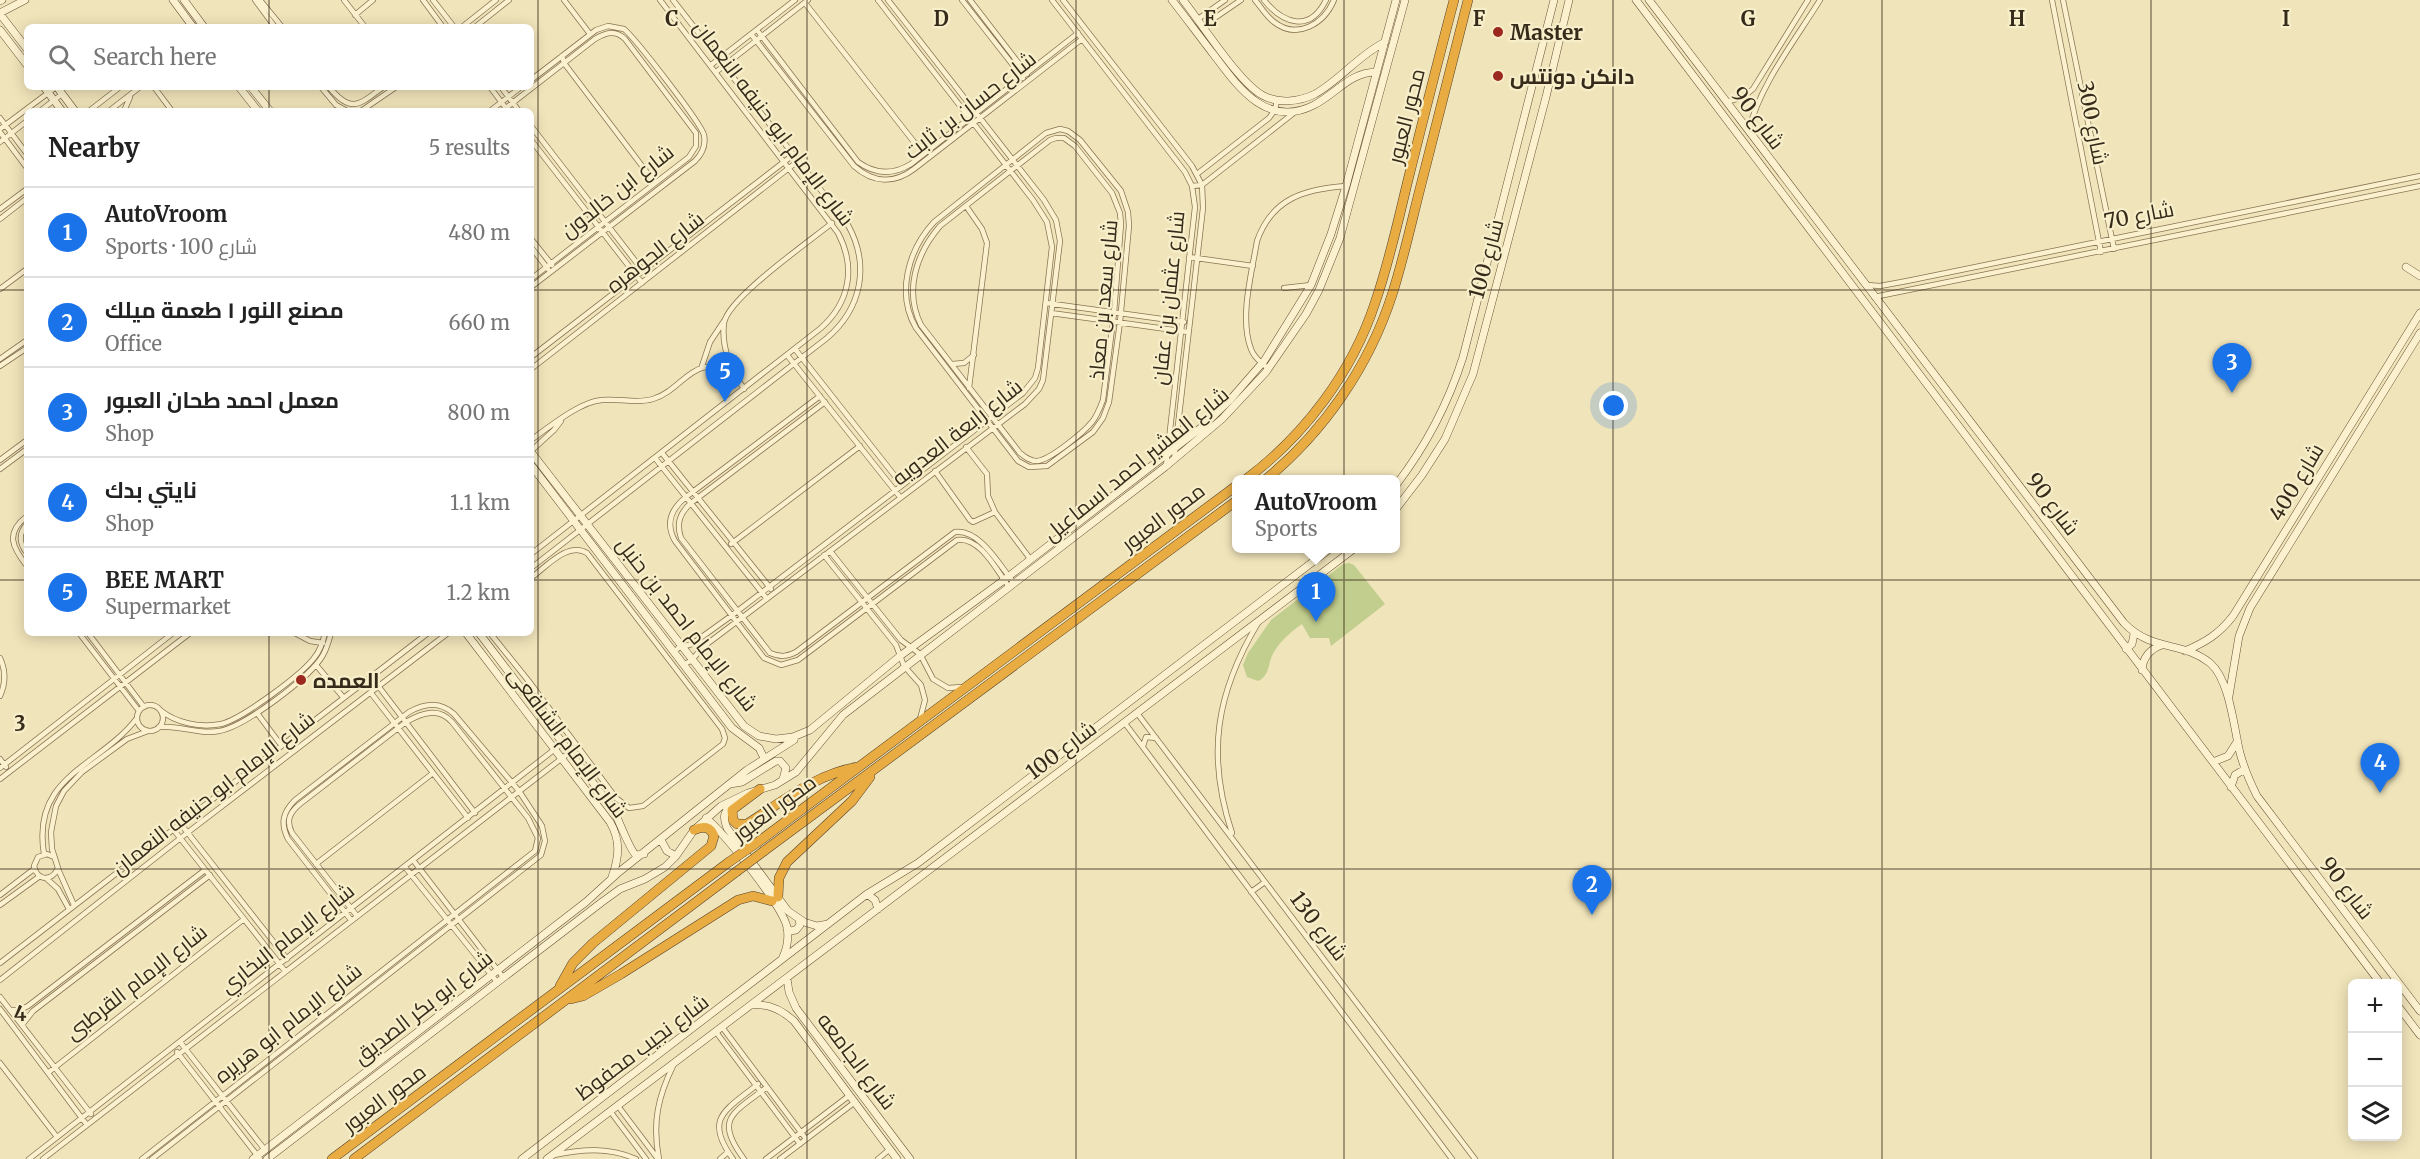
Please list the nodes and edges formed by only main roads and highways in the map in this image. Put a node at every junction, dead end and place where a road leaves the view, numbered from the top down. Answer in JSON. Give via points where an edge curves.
{"nodes":[{"id":1,"x":1454,"y":0,"type":"edge"},
{"id":2,"x":1468,"y":0,"type":"edge"},
{"id":3,"x":1251,"y":475,"type":"edge"},
{"id":4,"x":1270,"y":475,"type":"edge"},
{"id":5,"x":1232,"y":489,"type":"edge"},
{"id":6,"x":1232,"y":504,"type":"edge"},
{"id":7,"x":861,"y":766,"type":"junction"},
{"id":8,"x":872,"y":772,"type":"junction"},
{"id":9,"x":760,"y":789,"type":"road end"},
{"id":10,"x":694,"y":830,"type":"road end"},
{"id":11,"x":559,"y":988,"type":"junction"},
{"id":12,"x":566,"y":1000,"type":"junction"},
{"id":13,"x":332,"y":1159,"type":"edge"},
{"id":14,"x":354,"y":1159,"type":"edge"}],
"edges":[{"from":1,"to":3,"type":"highway","name":"محور العبور","via":[[1384,278],[1363,333],[1317,409]]},
{"from":2,"to":4,"type":"highway","name":"محور العبور","via":[[1398,277],[1377,334],[1348,387],[1324,420]]},
{"from":5,"to":7,"type":"highway","name":"محور العبور"},
{"from":6,"to":8,"type":"highway","name":"محور العبور"},
{"from":7,"to":9,"type":"highway","via":[[827,774],[747,824],[737,824],[732,810]]},
{"from":7,"to":11,"type":"highway","name":"محور العبور","bridge":true},
{"from":8,"to":12,"type":"highway","name":"محور العبور","bridge":true},
{"from":8,"to":12,"type":"highway","via":[[852,801],[787,862],[775,899],[758,896],[738,900],[606,983]]},
{"from":10,"to":11,"type":"highway","via":[[710,829],[715,840],[711,846],[593,943],[573,963]]},
{"from":11,"to":13,"type":"highway","name":"محور العبور"},
{"from":12,"to":14,"type":"highway","name":"محور العبور"}]}
